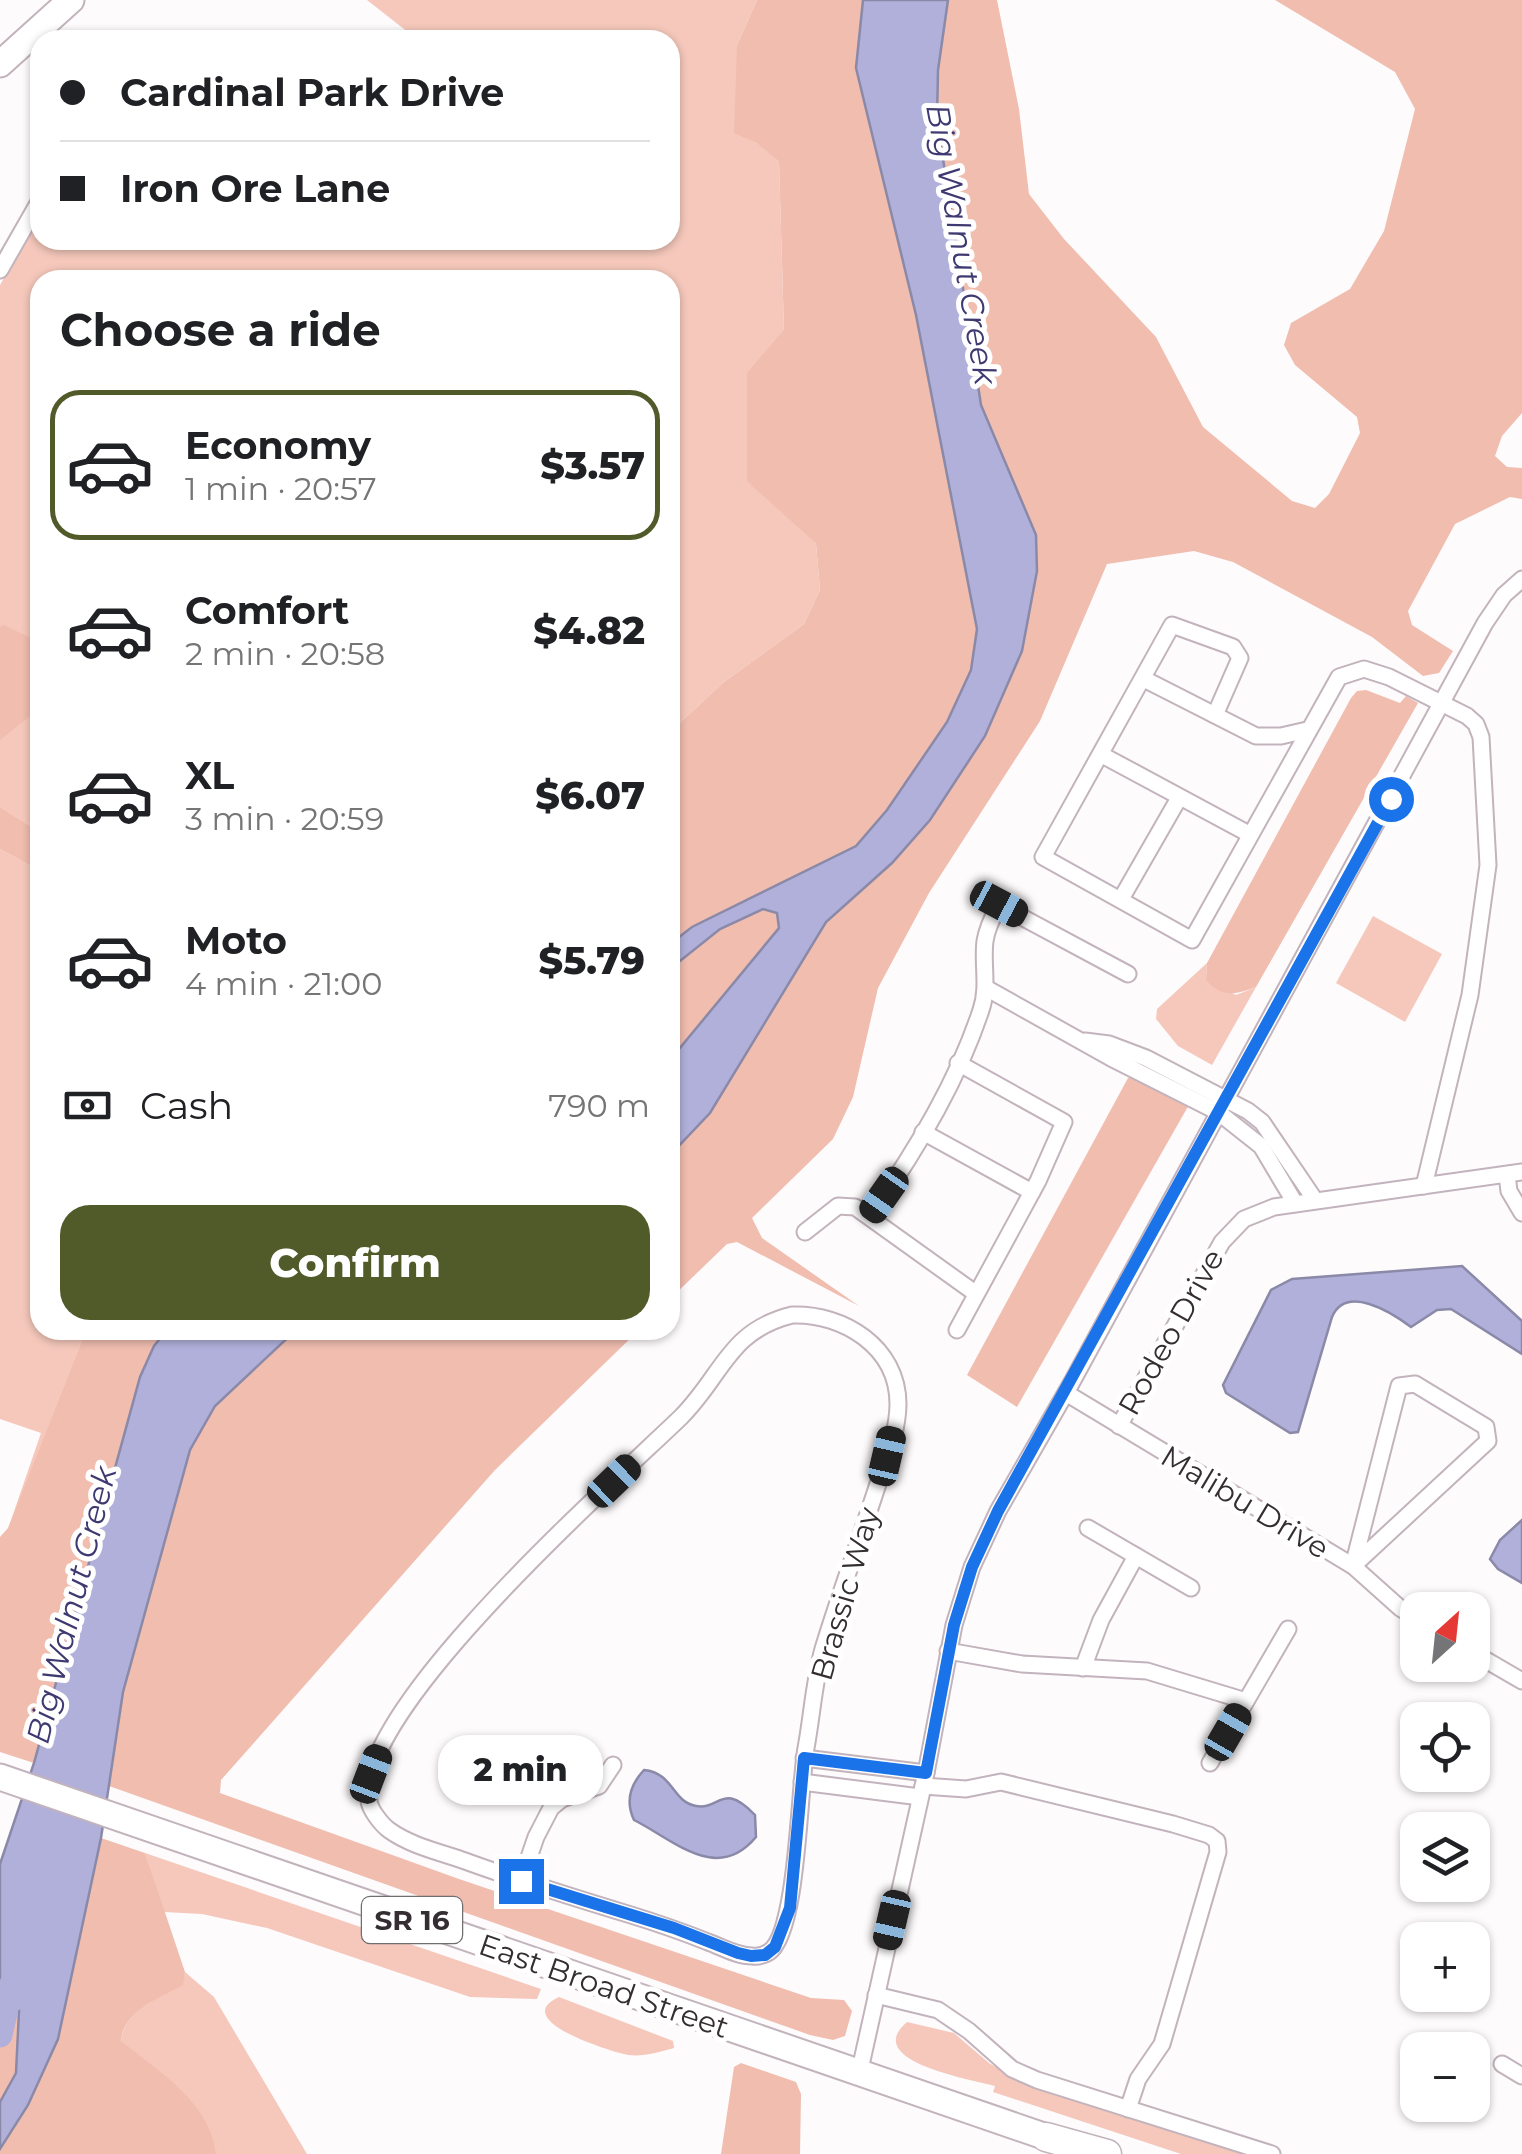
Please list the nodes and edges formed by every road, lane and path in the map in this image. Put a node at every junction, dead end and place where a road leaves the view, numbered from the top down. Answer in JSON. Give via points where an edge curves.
{"nodes":[{"id":1,"x":70,"y":0,"type":"edge"},
{"id":2,"x":37,"y":30,"type":"edge"},
{"id":3,"x":30,"y":37,"type":"edge"},
{"id":4,"x":0,"y":64,"type":"edge"},
{"id":5,"x":30,"y":218,"type":"edge"},
{"id":6,"x":0,"y":270,"type":"edge"},
{"id":7,"x":1522,"y":579,"type":"edge"},
{"id":8,"x":1144,"y":679,"type":"junction"},
{"id":9,"x":1444,"y":702,"type":"junction"},
{"id":10,"x":1215,"y":715,"type":"junction"},
{"id":11,"x":1307,"y":730,"type":"junction"},
{"id":12,"x":1102,"y":755,"type":"junction"},
{"id":13,"x":1179,"y":798,"type":"junction"},
{"id":14,"x":1249,"y":834,"type":"junction"},
{"id":15,"x":1121,"y":899,"type":"junction"},
{"id":16,"x":1128,"y":974,"type":"dead end"},
{"id":17,"x":986,"y":988,"type":"junction"},
{"id":18,"x":958,"y":1063,"type":"junction"},
{"id":19,"x":1222,"y":1106,"type":"junction"},
{"id":20,"x":922,"y":1132,"type":"junction"},
{"id":21,"x":1514,"y":1174,"type":"edge"},
{"id":22,"x":1424,"y":1186,"type":"junction"},
{"id":23,"x":1032,"y":1192,"type":"junction"},
{"id":24,"x":1315,"y":1200,"type":"junction"},
{"id":25,"x":1295,"y":1204,"type":"junction"},
{"id":26,"x":1522,"y":1212,"type":"edge"},
{"id":27,"x":870,"y":1216,"type":"junction"},
{"id":28,"x":805,"y":1232,"type":"dead end"},
{"id":29,"x":975,"y":1293,"type":"junction"},
{"id":30,"x":958,"y":1330,"type":"dead end"},
{"id":31,"x":1066,"y":1393,"type":"junction"},
{"id":32,"x":1118,"y":1426,"type":"junction"},
{"id":33,"x":1088,"y":1528,"type":"dead end"},
{"id":34,"x":1136,"y":1556,"type":"junction"},
{"id":35,"x":1353,"y":1566,"type":"junction"},
{"id":36,"x":1191,"y":1588,"type":"dead end"},
{"id":37,"x":1400,"y":1608,"type":"edge"},
{"id":38,"x":1288,"y":1629,"type":"dead end"},
{"id":39,"x":948,"y":1651,"type":"junction"},
{"id":40,"x":1490,"y":1663,"type":"edge"},
{"id":41,"x":1082,"y":1668,"type":"junction"},
{"id":42,"x":1522,"y":1682,"type":"edge"},
{"id":43,"x":1246,"y":1701,"type":"junction"},
{"id":44,"x":804,"y":1758,"type":"junction"},
{"id":45,"x":1210,"y":1762,"type":"dead end"},
{"id":46,"x":613,"y":1765,"type":"dead end"},
{"id":47,"x":0,"y":1776,"type":"edge"},
{"id":48,"x":802,"y":1782,"type":"junction"},
{"id":49,"x":923,"y":1785,"type":"junction"},
{"id":50,"x":521,"y":1881,"type":"junction"},
{"id":51,"x":876,"y":1995,"type":"junction"},
{"id":52,"x":1502,"y":2064,"type":"dead end"},
{"id":53,"x":859,"y":2074,"type":"junction"},
{"id":54,"x":1522,"y":2076,"type":"edge"},
{"id":55,"x":1128,"y":2108,"type":"junction"},
{"id":56,"x":1046,"y":2137,"type":"junction"},
{"id":57,"x":1094,"y":2154,"type":"edge"},
{"id":58,"x":1107,"y":2154,"type":"edge"},
{"id":59,"x":1272,"y":2154,"type":"edge"}],
"edges":[{"from":1,"to":2,"type":"main road"},
{"from":3,"to":4,"type":"main road"},
{"from":5,"to":6,"type":"street"},
{"from":7,"to":9,"type":"street","via":[[1496,605]]},
{"from":8,"to":10,"type":"street"},
{"from":8,"to":10,"type":"street","via":[[1172,625],[1233,647],[1240,658]]},
{"from":8,"to":12,"type":"street"},
{"from":9,"to":11,"type":"street","via":[[1374,671],[1355,670],[1338,677]]},
{"from":9,"to":19,"type":"street"},
{"from":9,"to":22,"type":"street","via":[[1476,724],[1482,738],[1488,865],[1470,995]]},
{"from":10,"to":11,"type":"street","via":[[1256,736]]},
{"from":11,"to":14,"type":"street"},
{"from":12,"to":13,"type":"street"},
{"from":12,"to":15,"type":"street","via":[[1043,857]]},
{"from":13,"to":14,"type":"street"},
{"from":13,"to":15,"type":"street"},
{"from":14,"to":15,"type":"street","via":[[1192,940]]},
{"from":16,"to":17,"type":"street","via":[[999,904],[985,941]]},
{"from":17,"to":18,"type":"street"},
{"from":17,"to":19,"type":"street","via":[[1078,1040],[1146,1058]]},
{"from":18,"to":20,"type":"street"},
{"from":18,"to":23,"type":"street","via":[[1064,1122]]},
{"from":19,"to":24,"type":"street","via":[[1262,1122]]},
{"from":19,"to":25,"type":"street","via":[[1262,1146]]},
{"from":19,"to":31,"type":"street"},
{"from":20,"to":23,"type":"street"},
{"from":20,"to":27,"type":"street"},
{"from":21,"to":22,"type":"street"},
{"from":21,"to":26,"type":"street","via":[[1509,1191]]},
{"from":22,"to":24,"type":"street"},
{"from":23,"to":29,"type":"street"},
{"from":24,"to":25,"type":"street"},
{"from":25,"to":32,"type":"street","name":"Rodeo Drive","via":[[1244,1219],[1222,1242]]},
{"from":27,"to":28,"type":"street","via":[[846,1205]]},
{"from":27,"to":29,"type":"street"},
{"from":29,"to":30,"type":"street"},
{"from":31,"to":32,"type":"street","name":"Malibu Drive"},
{"from":31,"to":39,"type":"street","via":[[972,1567]]},
{"from":32,"to":35,"type":"street","name":"Malibu Drive"},
{"from":33,"to":34,"type":"street"},
{"from":34,"to":36,"type":"street"},
{"from":34,"to":41,"type":"street"},
{"from":35,"to":35,"type":"street","via":[[1399,1386],[1416,1384],[1486,1427],[1488,1441]]},
{"from":35,"to":37,"type":"street","name":"Malibu Drive"},
{"from":38,"to":43,"type":"street"},
{"from":39,"to":41,"type":"street"},
{"from":39,"to":49,"type":"street"},
{"from":40,"to":42,"type":"street"},
{"from":41,"to":43,"type":"street","via":[[1147,1671]]},
{"from":43,"to":45,"type":"street"},
{"from":44,"to":48,"type":"street","name":"Brassic Way"},
{"from":44,"to":49,"type":"street"},
{"from":44,"to":50,"type":"street","name":"Brassic Way","via":[[822,1654],[898,1407],[896,1387],[872,1343],[830,1318],[792,1315],[743,1337],[686,1412],[459,1635],[384,1742],[368,1803],[386,1828]]},
{"from":46,"to":50,"type":"street","via":[[598,1786],[551,1808]]},
{"from":47,"to":53,"type":"main road","name":"East Broad Street","number":"SR 16"},
{"from":48,"to":49,"type":"street"},
{"from":48,"to":50,"type":"street","name":"Brassic Way","via":[[790,1908],[775,1947],[765,1955],[738,1953]]},
{"from":49,"to":51,"type":"street"},
{"from":49,"to":55,"type":"street","via":[[966,1789],[1001,1782],[1216,1840],[1218,1852],[1162,2044]]},
{"from":51,"to":53,"type":"street"},
{"from":51,"to":55,"type":"street","via":[[938,2010],[1036,2080]]},
{"from":52,"to":54,"type":"street"},
{"from":53,"to":56,"type":"main road","name":"East Broad Street","number":"SR 16"},
{"from":55,"to":59,"type":"street"},
{"from":56,"to":57,"type":"main road","name":"East Broad Street","number":"SR 16"},
{"from":56,"to":58,"type":"highway"}]}
